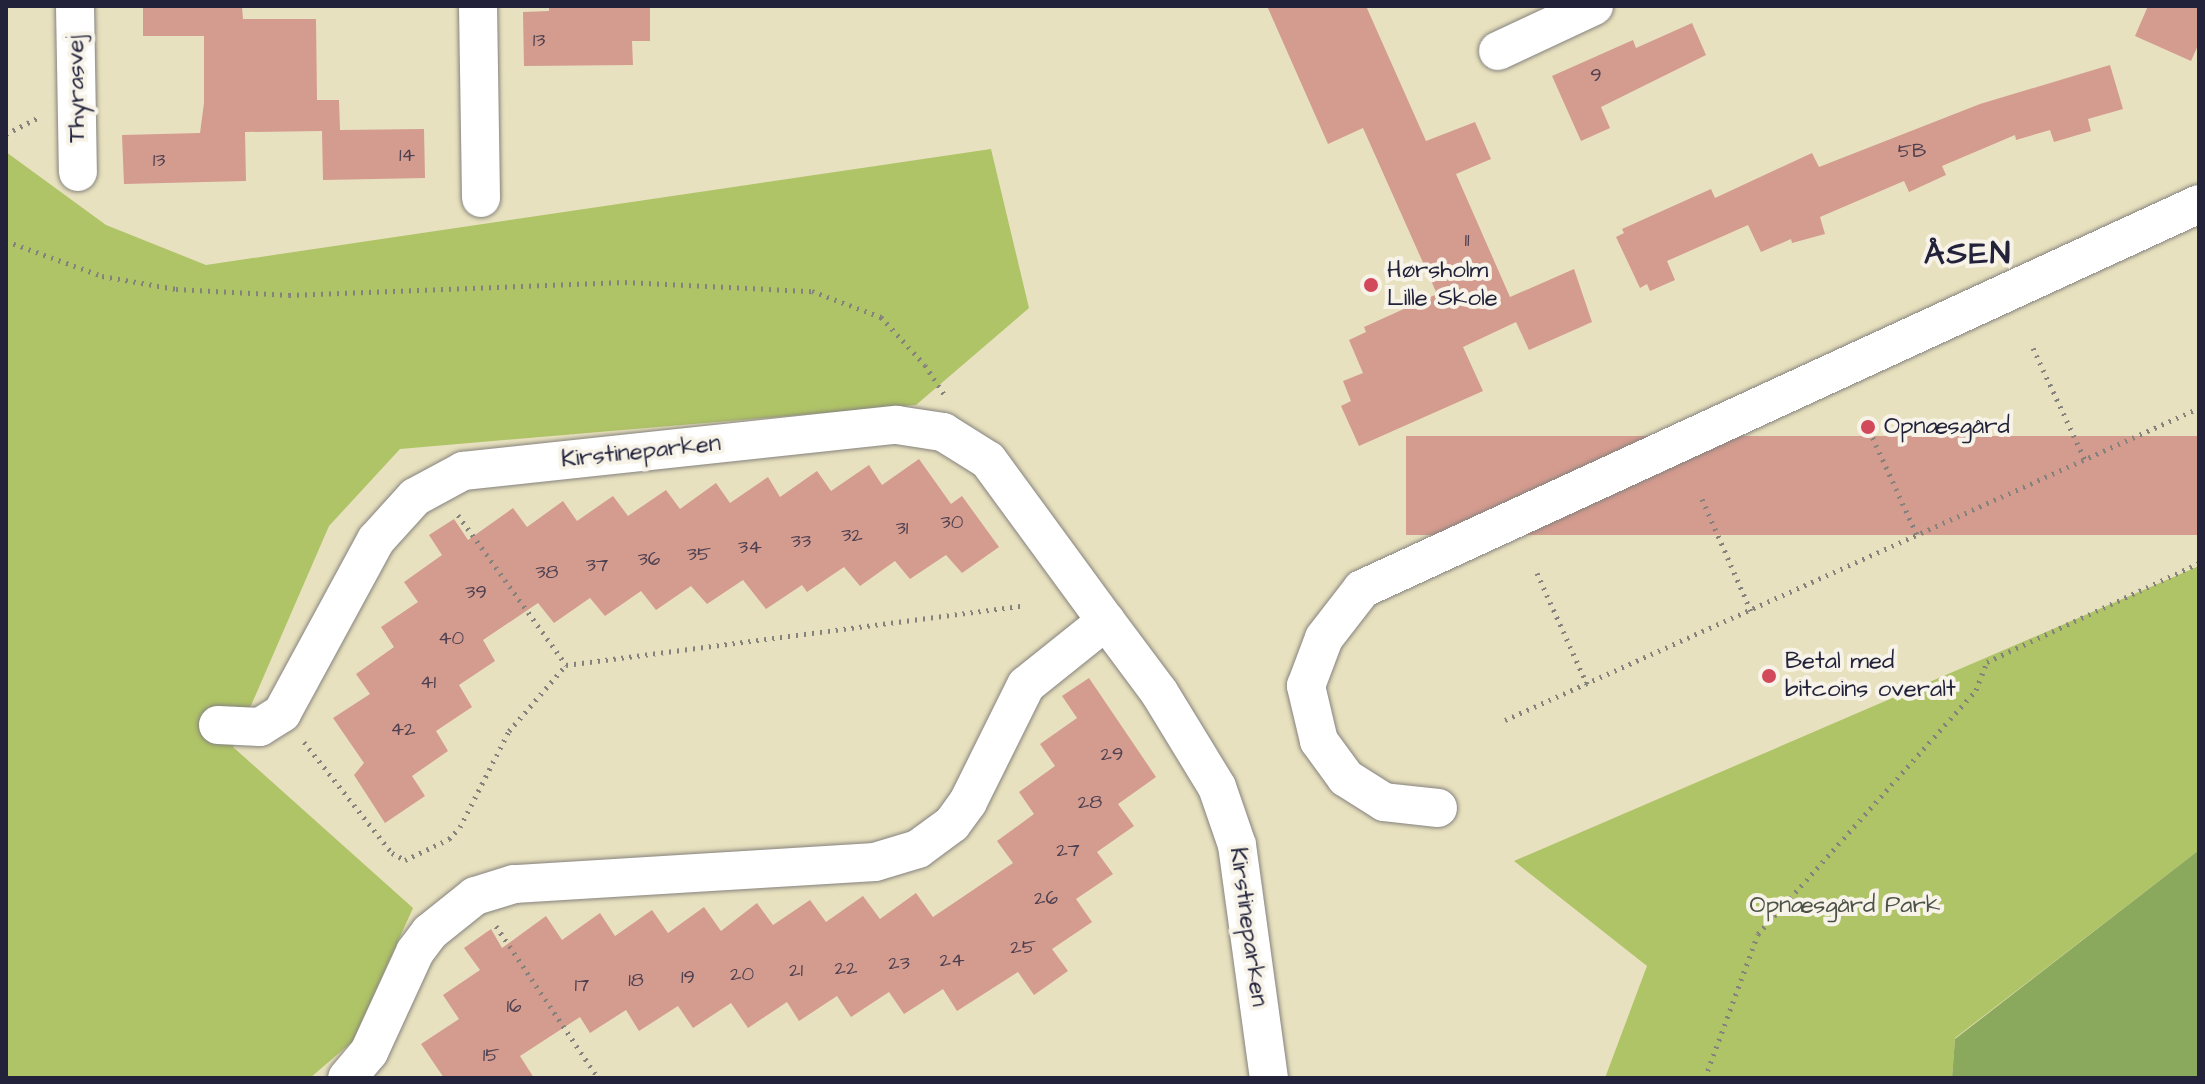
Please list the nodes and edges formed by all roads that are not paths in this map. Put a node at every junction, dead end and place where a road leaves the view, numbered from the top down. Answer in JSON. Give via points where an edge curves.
{"nodes":[{"id":1,"x":75,"y":6,"type":"edge"},
{"id":2,"x":478,"y":6,"type":"edge"},
{"id":3,"x":1594,"y":6,"type":"edge"},
{"id":4,"x":1498,"y":51,"type":"dead end"},
{"id":5,"x":78,"y":172,"type":"dead end"},
{"id":6,"x":481,"y":198,"type":"dead end"},
{"id":7,"x":2199,"y":204,"type":"edge"},
{"id":8,"x":1106,"y":621,"type":"junction"},
{"id":9,"x":218,"y":725,"type":"dead end"},
{"id":10,"x":1438,"y":808,"type":"dead end"},
{"id":11,"x":347,"y":1078,"type":"edge"},
{"id":12,"x":1269,"y":1078,"type":"edge"}],
"edges":[{"from":1,"to":5,"type":"street","name":"Thyrasvej"},
{"from":2,"to":6,"type":"street"},
{"from":3,"to":4,"type":"street"},
{"from":7,"to":10,"type":"street","via":[[1362,589],[1324,638],[1306,686],[1319,741],[1346,778],[1384,802]]},
{"from":8,"to":9,"type":"street","name":"Kirstineparken","via":[[988,460],[943,432],[897,425],[463,471],[415,497],[376,540],[282,713],[260,727]]},
{"from":8,"to":11,"type":"street","via":[[1026,685],[952,824],[899,858],[514,884],[475,896],[430,932],[415,952],[369,1052]]},
{"from":8,"to":12,"type":"street","name":"Kirstineparken","via":[[1159,692],[1217,787],[1237,845]]}]}
